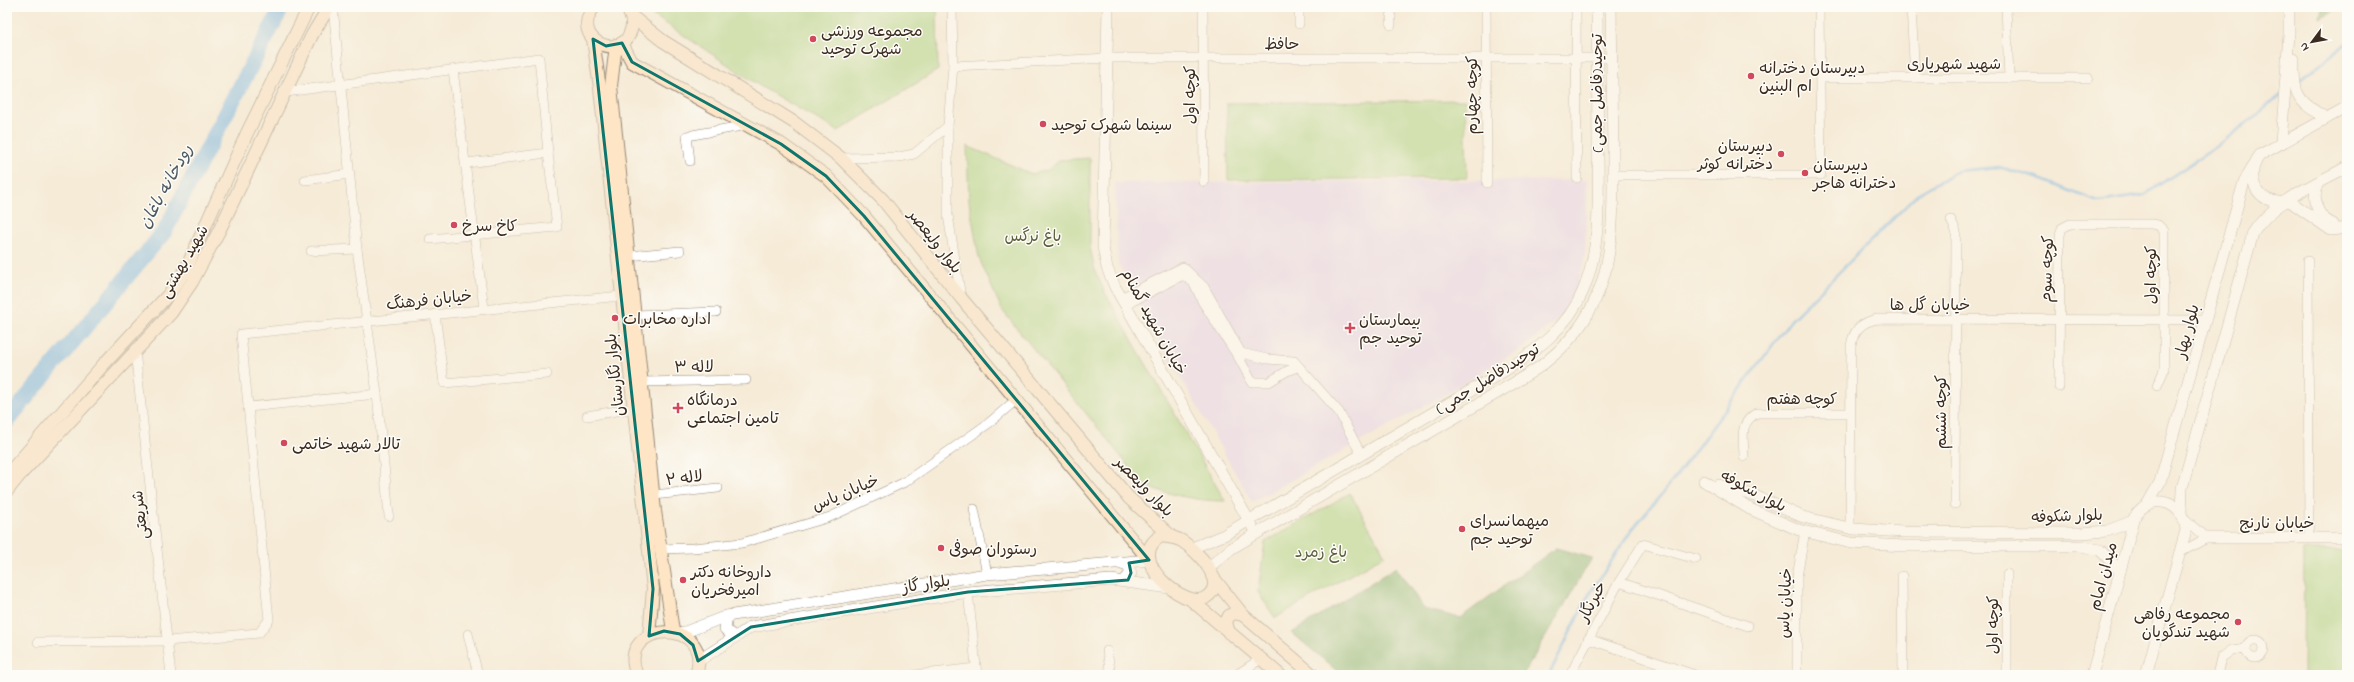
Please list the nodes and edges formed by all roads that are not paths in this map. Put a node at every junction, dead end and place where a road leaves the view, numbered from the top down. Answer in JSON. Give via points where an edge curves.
{"nodes":[{"id":1,"x":309,"y":7,"type":"edge"},
{"id":2,"x":329,"y":7,"type":"edge"},
{"id":3,"x":333,"y":7,"type":"edge"},
{"id":4,"x":579,"y":7,"type":"edge"},
{"id":5,"x":594,"y":7,"type":"edge"},
{"id":6,"x":952,"y":7,"type":"edge"},
{"id":7,"x":1108,"y":7,"type":"edge"},
{"id":8,"x":1203,"y":7,"type":"edge"},
{"id":9,"x":1299,"y":7,"type":"edge"},
{"id":10,"x":1391,"y":7,"type":"edge"},
{"id":11,"x":1486,"y":7,"type":"edge"},
{"id":12,"x":1576,"y":7,"type":"edge"},
{"id":13,"x":1597,"y":7,"type":"edge"},
{"id":14,"x":1612,"y":7,"type":"edge"},
{"id":15,"x":1819,"y":7,"type":"edge"},
{"id":16,"x":1911,"y":7,"type":"edge"},
{"id":17,"x":2006,"y":7,"type":"edge"},
{"id":18,"x":2289,"y":7,"type":"edge"},
{"id":19,"x":2295,"y":7,"type":"edge"},
{"id":20,"x":628,"y":11,"type":"edge"},
{"id":21,"x":587,"y":18,"type":"junction"},
{"id":22,"x":1299,"y":24,"type":"dead end"},
{"id":23,"x":1391,"y":24,"type":"dead end"},
{"id":24,"x":593,"y":39,"type":"junction"},
{"id":25,"x":619,"y":44,"type":"junction"},
{"id":26,"x":1108,"y":58,"type":"junction"},
{"id":27,"x":1204,"y":58,"type":"junction"},
{"id":28,"x":1486,"y":58,"type":"junction"},
{"id":29,"x":1576,"y":58,"type":"junction"},
{"id":30,"x":1597,"y":58,"type":"junction"},
{"id":31,"x":1612,"y":58,"type":"junction"},
{"id":32,"x":953,"y":66,"type":"junction"},
{"id":33,"x":453,"y":70,"type":"junction"},
{"id":34,"x":1821,"y":78,"type":"junction"},
{"id":35,"x":1915,"y":78,"type":"junction"},
{"id":36,"x":2009,"y":78,"type":"junction"},
{"id":37,"x":2088,"y":78,"type":"dead end"},
{"id":38,"x":2290,"y":81,"type":"junction"},
{"id":39,"x":341,"y":85,"type":"junction"},
{"id":40,"x":286,"y":92,"type":"junction"},
{"id":41,"x":2347,"y":107,"type":"edge"},
{"id":42,"x":2326,"y":118,"type":"junction"},
{"id":43,"x":747,"y":125,"type":"junction"},
{"id":44,"x":948,"y":126,"type":"junction"},
{"id":45,"x":247,"y":133,"type":"junction"},
{"id":46,"x":263,"y":140,"type":"junction"},
{"id":47,"x":2281,"y":143,"type":"junction"},
{"id":48,"x":548,"y":153,"type":"junction"},
{"id":49,"x":841,"y":158,"type":"junction"},
{"id":50,"x":690,"y":161,"type":"dead end"},
{"id":51,"x":466,"y":163,"type":"junction"},
{"id":52,"x":2253,"y":166,"type":"junction"},
{"id":53,"x":2347,"y":167,"type":"edge"},
{"id":54,"x":350,"y":174,"type":"junction"},
{"id":55,"x":1613,"y":175,"type":"junction"},
{"id":56,"x":1577,"y":178,"type":"dead end"},
{"id":57,"x":306,"y":180,"type":"dead end"},
{"id":58,"x":1204,"y":182,"type":"dead end"},
{"id":59,"x":1487,"y":183,"type":"dead end"},
{"id":60,"x":2317,"y":183,"type":"junction"},
{"id":61,"x":2287,"y":201,"type":"junction"},
{"id":62,"x":1951,"y":220,"type":"dead end"},
{"id":63,"x":2070,"y":224,"type":"joint"},
{"id":64,"x":2345,"y":228,"type":"edge"},
{"id":65,"x":475,"y":236,"type":"junction"},
{"id":66,"x":430,"y":239,"type":"dead end"},
{"id":67,"x":357,"y":249,"type":"junction"},
{"id":68,"x":311,"y":251,"type":"dead end"},
{"id":69,"x":680,"y":251,"type":"dead end"},
{"id":70,"x":629,"y":256,"type":"junction"},
{"id":71,"x":2308,"y":261,"type":"dead end"},
{"id":72,"x":622,"y":296,"type":"junction"},
{"id":73,"x":961,"y":298,"type":"junction"},
{"id":74,"x":1123,"y":301,"type":"junction"},
{"id":75,"x":484,"y":308,"type":"junction"},
{"id":76,"x":716,"y":312,"type":"dead end"},
{"id":77,"x":435,"y":314,"type":"junction"},
{"id":78,"x":635,"y":315,"type":"junction"},
{"id":79,"x":1955,"y":319,"type":"junction"},
{"id":80,"x":2059,"y":320,"type":"junction"},
{"id":81,"x":2164,"y":320,"type":"junction"},
{"id":82,"x":2206,"y":320,"type":"junction"},
{"id":83,"x":366,"y":321,"type":"junction"},
{"id":84,"x":135,"y":351,"type":"junction"},
{"id":85,"x":1296,"y":364,"type":"junction"},
{"id":86,"x":547,"y":374,"type":"dead end"},
{"id":87,"x":746,"y":380,"type":"dead end"},
{"id":88,"x":642,"y":382,"type":"junction"},
{"id":89,"x":2157,"y":386,"type":"dead end"},
{"id":90,"x":2059,"y":387,"type":"dead end"},
{"id":91,"x":377,"y":394,"type":"junction"},
{"id":92,"x":1016,"y":400,"type":"junction"},
{"id":93,"x":248,"y":406,"type":"junction"},
{"id":94,"x":634,"y":408,"type":"junction"},
{"id":95,"x":1850,"y":413,"type":"junction"},
{"id":96,"x":587,"y":416,"type":"dead end"},
{"id":97,"x":1404,"y":430,"type":"junction"},
{"id":98,"x":1411,"y":443,"type":"junction"},
{"id":99,"x":1361,"y":454,"type":"junction"},
{"id":100,"x":1744,"y":457,"type":"dead end"},
{"id":101,"x":7,"y":475,"type":"edge"},
{"id":102,"x":718,"y":488,"type":"dead end"},
{"id":103,"x":7,"y":491,"type":"edge"},
{"id":104,"x":654,"y":496,"type":"junction"},
{"id":105,"x":2148,"y":503,"type":"junction"},
{"id":106,"x":1955,"y":504,"type":"dead end"},
{"id":107,"x":974,"y":509,"type":"dead end"},
{"id":108,"x":2182,"y":515,"type":"junction"},
{"id":109,"x":389,"y":516,"type":"dead end"},
{"id":110,"x":1249,"y":521,"type":"junction"},
{"id":111,"x":2133,"y":522,"type":"junction"},
{"id":112,"x":1850,"y":528,"type":"junction"},
{"id":113,"x":1804,"y":531,"type":"junction"},
{"id":114,"x":1257,"y":533,"type":"junction"},
{"id":115,"x":1172,"y":537,"type":"junction"},
{"id":116,"x":2208,"y":538,"type":"junction"},
{"id":117,"x":2309,"y":538,"type":"junction"},
{"id":118,"x":2347,"y":538,"type":"edge"},
{"id":119,"x":1192,"y":548,"type":"junction"},
{"id":120,"x":660,"y":549,"type":"junction"},
{"id":121,"x":2180,"y":553,"type":"junction"},
{"id":122,"x":1696,"y":559,"type":"dead end"},
{"id":123,"x":1149,"y":560,"type":"junction"},
{"id":124,"x":1121,"y":564,"type":"junction"},
{"id":125,"x":2120,"y":571,"type":"junction"},
{"id":126,"x":1210,"y":572,"type":"junction"},
{"id":127,"x":987,"y":574,"type":"junction"},
{"id":128,"x":2007,"y":574,"type":"dead end"},
{"id":129,"x":1902,"y":576,"type":"dead end"},
{"id":130,"x":1124,"y":581,"type":"junction"},
{"id":131,"x":1619,"y":582,"type":"junction"},
{"id":132,"x":1170,"y":588,"type":"junction"},
{"id":133,"x":968,"y":592,"type":"junction"},
{"id":134,"x":1190,"y":599,"type":"junction"},
{"id":135,"x":1243,"y":615,"type":"junction"},
{"id":136,"x":727,"y":616,"type":"junction"},
{"id":137,"x":1748,"y":626,"type":"dead end"},
{"id":138,"x":676,"y":633,"type":"junction"},
{"id":139,"x":1229,"y":633,"type":"junction"},
{"id":140,"x":468,"y":634,"type":"dead end"},
{"id":141,"x":649,"y":636,"type":"junction"},
{"id":142,"x":734,"y":637,"type":"junction"},
{"id":143,"x":1588,"y":639,"type":"junction"},
{"id":144,"x":167,"y":641,"type":"junction"},
{"id":145,"x":38,"y":642,"type":"dead end"},
{"id":146,"x":2246,"y":648,"type":"dead end"},
{"id":147,"x":1107,"y":651,"type":"dead end"},
{"id":148,"x":1262,"y":659,"type":"junction"},
{"id":149,"x":698,"y":661,"type":"junction"},
{"id":150,"x":976,"y":671,"type":"edge"},
{"id":151,"x":634,"y":672,"type":"edge"},
{"id":152,"x":171,"y":675,"type":"edge"},
{"id":153,"x":478,"y":675,"type":"edge"},
{"id":154,"x":696,"y":675,"type":"edge"},
{"id":155,"x":915,"y":675,"type":"edge"},
{"id":156,"x":1111,"y":675,"type":"edge"},
{"id":157,"x":1236,"y":675,"type":"edge"},
{"id":158,"x":1280,"y":675,"type":"edge"},
{"id":159,"x":1313,"y":675,"type":"edge"},
{"id":160,"x":1570,"y":675,"type":"edge"},
{"id":161,"x":1695,"y":675,"type":"edge"},
{"id":162,"x":1797,"y":675,"type":"edge"},
{"id":163,"x":1902,"y":675,"type":"edge"},
{"id":164,"x":2007,"y":675,"type":"edge"},
{"id":165,"x":2092,"y":675,"type":"edge"},
{"id":166,"x":2146,"y":675,"type":"edge"},
{"id":167,"x":2217,"y":675,"type":"edge"}],
"edges":[{"from":1,"to":45,"type":"main road","name":"شهید بهشتی"},
{"from":2,"to":40,"type":"main road","name":"شهید بهشتی","via":[[312,36]]},
{"from":3,"to":39,"type":"street"},
{"from":4,"to":21,"type":"main road"},
{"from":5,"to":21,"type":"main road"},
{"from":6,"to":32,"type":"street"},
{"from":7,"to":26,"type":"street","name":"خیابان شهید گمنام"},
{"from":8,"to":27,"type":"street","name":"کوچه اول"},
{"from":9,"to":22,"type":"street"},
{"from":10,"to":23,"type":"street"},
{"from":11,"to":28,"type":"street","name":"کوچه چهارم"},
{"from":12,"to":29,"type":"street"},
{"from":13,"to":30,"type":"street","name":"توحید(فاضل جمی)"},
{"from":14,"to":31,"type":"street","name":"توحید(فاضل جمی)"},
{"from":15,"to":34,"type":"street"},
{"from":16,"to":35,"type":"street"},
{"from":17,"to":36,"type":"street"},
{"from":18,"to":38,"type":"street"},
{"from":19,"to":38,"type":"street"},
{"from":20,"to":25,"type":"main road","via":[[632,27],[630,33]]},
{"from":20,"to":49,"type":"main road","name":"بلوار ولیعصر","via":[[663,41],[795,123]]},
{"from":21,"to":24,"type":"main road","name":"بلوار نگارستان","via":[[589,33]]},
{"from":24,"to":25,"type":"main road","via":[[601,45]]},
{"from":24,"to":72,"type":"main road","name":"بلوار نگارستان"},
{"from":25,"to":43,"type":"main road","via":[[632,62]]},
{"from":25,"to":70,"type":"main road","name":"بلوار نگارستان","via":[[611,86]]},
{"from":26,"to":27,"type":"street","name":"حافظ"},
{"from":26,"to":32,"type":"street","name":"حافظ"},
{"from":26,"to":74,"type":"street","name":"خیابان شهید گمنام","via":[[1104,247],[1107,268]]},
{"from":27,"to":28,"type":"street","name":"حافظ"},
{"from":27,"to":58,"type":"street","name":"کوچه اول"},
{"from":28,"to":29,"type":"street","name":"حافظ"},
{"from":28,"to":59,"type":"street","name":"کوچه چهارم"},
{"from":29,"to":30,"type":"street","name":"حافظ"},
{"from":29,"to":56,"type":"street"},
{"from":30,"to":31,"type":"street","name":"حافظ"},
{"from":30,"to":97,"type":"street","name":"توحید(فاضل جمی)","via":[[1598,220],[1594,257],[1583,292],[1563,324],[1537,350]]},
{"from":31,"to":55,"type":"street","name":"توحید(فاضل جمی)"},
{"from":32,"to":44,"type":"street"},
{"from":33,"to":39,"type":"street"},
{"from":33,"to":48,"type":"street","via":[[539,58]]},
{"from":33,"to":51,"type":"street"},
{"from":34,"to":35,"type":"street","name":"شهید شهریاری"},
{"from":34,"to":55,"type":"street","via":[[1821,175]]},
{"from":35,"to":36,"type":"street","name":"شهید شهریاری"},
{"from":36,"to":37,"type":"street","name":"شهید شهریاری"},
{"from":38,"to":42,"type":"street","via":[[2298,97],[2312,111]]},
{"from":38,"to":47,"type":"street","via":[[2284,100]]},
{"from":39,"to":40,"type":"street"},
{"from":39,"to":54,"type":"street"},
{"from":40,"to":46,"type":"main road","name":"شهید بهشتی"},
{"from":41,"to":42,"type":"street","name":"بلوار بهار"},
{"from":42,"to":47,"type":"street","name":"بلوار بهار"},
{"from":43,"to":50,"type":"street","via":[[687,136]]},
{"from":43,"to":92,"type":"main road","via":[[781,144],[826,176],[864,216]]},
{"from":44,"to":49,"type":"street","via":[[914,154],[899,157]]},
{"from":44,"to":73,"type":"street","via":[[948,215]]},
{"from":45,"to":46,"type":"main road"},
{"from":45,"to":101,"type":"main road","name":"شهید بهشتی","via":[[185,270],[170,294],[103,365]]},
{"from":46,"to":84,"type":"main road","name":"شهید بهشتی","via":[[192,282],[171,313]]},
{"from":47,"to":52,"type":"street","name":"بلوار بهار","via":[[2260,155]]},
{"from":48,"to":51,"type":"street"},
{"from":48,"to":65,"type":"street","via":[[557,227]]},
{"from":49,"to":73,"type":"main road","name":"بلوار ولیعصر","via":[[883,200]]},
{"from":51,"to":65,"type":"street"},
{"from":52,"to":61,"type":"street","via":[[2252,179],[2257,191],[2273,202]]},
{"from":52,"to":82,"type":"street","name":"بلوار بهار","via":[[2244,182]]},
{"from":53,"to":60,"type":"street"},
{"from":54,"to":57,"type":"street"},
{"from":54,"to":67,"type":"street"},
{"from":55,"to":98,"type":"street","name":"توحید(فاضل جمی)","via":[[1613,221],[1609,260],[1596,299],[1575,333],[1547,361]]},
{"from":60,"to":61,"type":"street"},
{"from":60,"to":64,"type":"street","via":[[2314,196],[2317,210],[2329,222]]},
{"from":61,"to":64,"type":"street","via":[[2331,230]]},
{"from":61,"to":108,"type":"street","via":[[2267,215],[2253,233],[2182,488]]},
{"from":62,"to":79,"type":"street","name":"کوچه ششم","via":[[1956,231]]},
{"from":63,"to":80,"type":"street","name":"کوچه سوم","via":[[2064,226],[2060,235]]},
{"from":63,"to":81,"type":"street","name":"کوچه اول","via":[[2152,224],[2162,228],[2165,236]]},
{"from":65,"to":66,"type":"street"},
{"from":65,"to":75,"type":"street"},
{"from":67,"to":68,"type":"street"},
{"from":67,"to":83,"type":"street"},
{"from":69,"to":70,"type":"street"},
{"from":70,"to":78,"type":"main road","name":"بلوار نگارستان"},
{"from":71,"to":117,"type":"street"},
{"from":72,"to":75,"type":"street","name":"خیابان فرهنگ"},
{"from":72,"to":94,"type":"main road","name":"بلوار نگارستان"},
{"from":73,"to":115,"type":"main road","name":"بلوار ولیعصر","via":[[1129,498]]},
{"from":74,"to":85,"type":"street","via":[[1183,268],[1204,287],[1241,352]]},
{"from":74,"to":85,"type":"street","via":[[1183,275],[1194,283],[1202,301],[1252,382],[1269,382]]},
{"from":74,"to":110,"type":"street","name":"خیابان شهید گمنام"},
{"from":75,"to":77,"type":"street","name":"خیابان فرهنگ"},
{"from":76,"to":78,"type":"street"},
{"from":77,"to":83,"type":"street","name":"خیابان فرهنگ"},
{"from":77,"to":86,"type":"street","via":[[444,383]]},
{"from":78,"to":88,"type":"main road","name":"بلوار نگارستان"},
{"from":79,"to":80,"type":"street","name":"خیابان گل ها"},
{"from":79,"to":95,"type":"street","name":"خیابان گل ها","via":[[1877,319],[1870,320],[1859,328],[1851,346]]},
{"from":79,"to":106,"type":"street","name":"کوچه ششم"},
{"from":80,"to":81,"type":"street","name":"خیابان گل ها"},
{"from":80,"to":90,"type":"street"},
{"from":81,"to":82,"type":"street","name":"خیابان گل ها"},
{"from":81,"to":89,"type":"street","via":[[2164,370]]},
{"from":82,"to":105,"type":"street","name":"بلوار بهار","via":[[2160,482]]},
{"from":83,"to":91,"type":"street"},
{"from":83,"to":93,"type":"street","name":"خیابان فرهنگ","via":[[241,334]]},
{"from":84,"to":103,"type":"main road","name":"شهید بهشتی"},
{"from":84,"to":144,"type":"street","name":"شریعتی"},
{"from":85,"to":99,"type":"street","via":[[1339,412]]},
{"from":87,"to":88,"type":"street","name":"لاله ۳"},
{"from":88,"to":104,"type":"main road","name":"بلوار نگارستان"},
{"from":91,"to":93,"type":"street"},
{"from":91,"to":109,"type":"street"},
{"from":92,"to":120,"type":"street","name":"خیابان یاس","via":[[989,423],[905,482],[830,517],[742,543]]},
{"from":92,"to":123,"type":"main road"},
{"from":93,"to":144,"type":"street","via":[[270,620],[259,633]]},
{"from":94,"to":96,"type":"street"},
{"from":94,"to":141,"type":"main road","name":"بلوار نگارستان","via":[[653,589]]},
{"from":95,"to":100,"type":"street","name":"کوچه هفتم","via":[[1757,413],[1748,418],[1744,426]]},
{"from":95,"to":112,"type":"street","name":"خیابان گل ها"},
{"from":97,"to":98,"type":"street"},
{"from":97,"to":99,"type":"street","name":"توحید(فاضل جمی)"},
{"from":98,"to":114,"type":"street","name":"توحید(فاضل جمی)"},
{"from":99,"to":110,"type":"street","name":"توحید(فاضل جمی)"},
{"from":102,"to":104,"type":"street","name":"لاله ۲"},
{"from":104,"to":120,"type":"main road","name":"بلوار نگارستان"},
{"from":105,"to":108,"type":"street","via":[[2166,502]]},
{"from":105,"to":111,"type":"street","name":"میدان امام","via":[[2138,511]]},
{"from":107,"to":127,"type":"street"},
{"from":108,"to":116,"type":"street"},
{"from":108,"to":121,"type":"street","via":[[2186,530]]},
{"from":110,"to":114,"type":"street","name":"خیابان شهید گمنام"},
{"from":110,"to":119,"type":"street","name":"توحید(فاضل جمی)"},
{"from":111,"to":112,"type":"street","name":"بلوار شکوفه","via":[[2107,531],[2082,533],[1904,532]]},
{"from":111,"to":125,"type":"street","name":"میدان امام"},
{"from":112,"to":113,"type":"street","name":"بلوار شکوفه","via":[[1803,517],[1755,496],[1704,481],[1750,509]]},
{"from":113,"to":125,"type":"street","name":"بلوار شکوفه","via":[[1851,542],[1904,546],[2082,546],[2100,550]]},
{"from":113,"to":162,"type":"street","name":"خیابان یاس","via":[[1797,576]]},
{"from":114,"to":126,"type":"street","name":"توحید(فاضل جمی)","via":[[1232,548]]},
{"from":115,"to":119,"type":"main road","name":"بلوار ولیعصر"},
{"from":115,"to":123,"type":"main road","via":[[1161,536],[1152,541],[1148,550]]},
{"from":116,"to":117,"type":"street","name":"خیابان نارنج"},
{"from":116,"to":121,"type":"street"},
{"from":117,"to":118,"type":"street","name":"خیابان نارنج"},
{"from":119,"to":126,"type":"main road"},
{"from":120,"to":138,"type":"main road","name":"بلوار نگارستان"},
{"from":121,"to":166,"type":"street"},
{"from":122,"to":131,"type":"street","name":"خبرنگار","via":[[1643,544]]},
{"from":123,"to":124,"type":"street","name":"بلوار گاز"},
{"from":123,"to":132,"type":"main road","via":[[1161,580]]},
{"from":124,"to":127,"type":"street","name":"بلوار گاز"},
{"from":124,"to":130,"type":"street","via":[[1128,566],[1131,573]]},
{"from":125,"to":165,"type":"street","name":"میدان امام"},
{"from":126,"to":134,"type":"main road","via":[[1214,587],[1209,596],[1201,601]]},
{"from":126,"to":135,"type":"main road"},
{"from":127,"to":136,"type":"street","name":"بلوار گاز"},
{"from":128,"to":164,"type":"street","name":"کوچه اول"},
{"from":129,"to":163,"type":"street"},
{"from":130,"to":132,"type":"street","name":"بلوار گاز"},
{"from":130,"to":133,"type":"street","name":"بلوار گاز"},
{"from":131,"to":137,"type":"street"},
{"from":131,"to":143,"type":"street","name":"خبرنگار"},
{"from":132,"to":134,"type":"main road"},
{"from":133,"to":142,"type":"street","name":"بلوار گاز","via":[[752,627]]},
{"from":133,"to":150,"type":"street"},
{"from":134,"to":139,"type":"main road"},
{"from":135,"to":139,"type":"main road","via":[[1234,613],[1229,616],[1226,622]]},
{"from":135,"to":159,"type":"main road"},
{"from":136,"to":138,"type":"street","name":"بلوار گاز"},
{"from":136,"to":142,"type":"street","via":[[725,629]]},
{"from":138,"to":141,"type":"main road","via":[[664,631]]},
{"from":138,"to":149,"type":"main road","via":[[693,645]]},
{"from":139,"to":148,"type":"main road"},
{"from":140,"to":153,"type":"street"},
{"from":141,"to":151,"type":"main road","via":[[638,648]]},
{"from":142,"to":149,"type":"street","name":"بلوار گاز"},
{"from":143,"to":160,"type":"street","name":"خبرنگار"},
{"from":143,"to":161,"type":"street"},
{"from":144,"to":145,"type":"street"},
{"from":144,"to":152,"type":"street","name":"شریعتی"},
{"from":146,"to":167,"type":"street","via":[[2232,650],[2221,658]]},
{"from":147,"to":156,"type":"street"},
{"from":148,"to":157,"type":"street"},
{"from":148,"to":158,"type":"main road"},
{"from":149,"to":154,"type":"main road"},
{"from":150,"to":155,"type":"street"}]}
